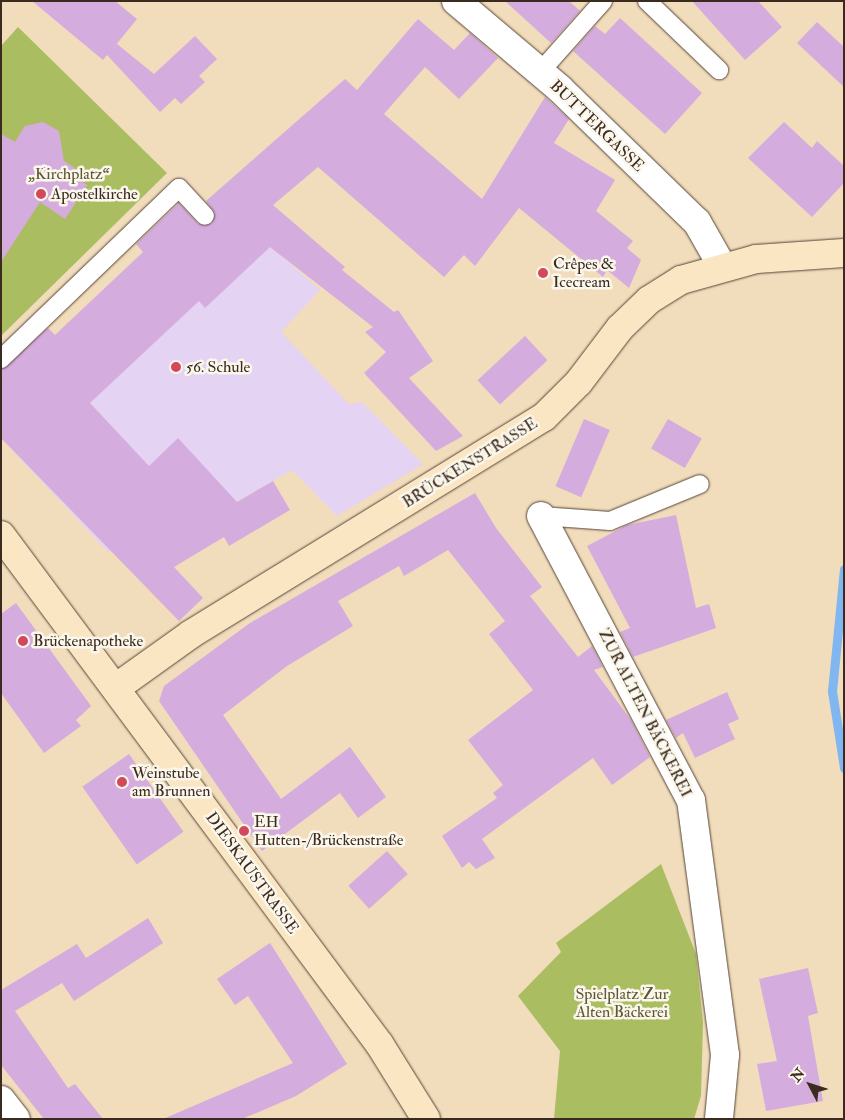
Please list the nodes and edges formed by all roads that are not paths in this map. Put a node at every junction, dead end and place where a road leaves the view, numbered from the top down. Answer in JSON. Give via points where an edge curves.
{"nodes":[{"id":1,"x":456,"y":1,"type":"edge"},
{"id":2,"x":603,"y":1,"type":"edge"},
{"id":3,"x":647,"y":1,"type":"edge"},
{"id":4,"x":719,"y":70,"type":"dead end"},
{"id":5,"x":540,"y":72,"type":"junction"},
{"id":6,"x":205,"y":216,"type":"dead end"},
{"id":7,"x":844,"y":253,"type":"edge"},
{"id":8,"x":722,"y":266,"type":"junction"},
{"id":9,"x":1,"y":359,"type":"edge"},
{"id":10,"x":700,"y":484,"type":"dead end"},
{"id":11,"x":541,"y":516,"type":"joint"},
{"id":12,"x":1,"y":535,"type":"edge"},
{"id":13,"x":117,"y":688,"type":"junction"},
{"id":14,"x":1,"y":1100,"type":"edge"},
{"id":15,"x":16,"y":1119,"type":"edge"},
{"id":16,"x":426,"y":1119,"type":"edge"},
{"id":17,"x":719,"y":1119,"type":"edge"}],
"edges":[{"from":1,"to":5,"type":"street","name":"BUTTERGASSE"},
{"from":2,"to":5,"type":"lane"},
{"from":3,"to":4,"type":"lane"},
{"from":5,"to":8,"type":"street","name":"BUTTERGASSE","via":[[697,222]]},
{"from":6,"to":9,"type":"lane","via":[[180,188]]},
{"from":7,"to":8,"type":"main road","name":"BRÜCKENSTRASSE","via":[[790,255]]},
{"from":8,"to":13,"type":"main road","name":"BRÜCKENSTRASSE","via":[[681,280],[649,300],[620,328],[579,382],[544,417],[503,446],[191,634]]},
{"from":10,"to":11,"type":"lane","name":"ZUR ALTEN BÄCKEREI","via":[[610,521]]},
{"from":11,"to":17,"type":"street","name":"ZUR ALTEN BÄCKEREI","via":[[691,800],[724,1054]]},
{"from":12,"to":13,"type":"main road","name":"DIESKAUSTRASSE"},
{"from":13,"to":16,"type":"main road","name":"DIESKAUSTRASSE","via":[[380,1045]]},
{"from":14,"to":15,"type":"street"}]}
